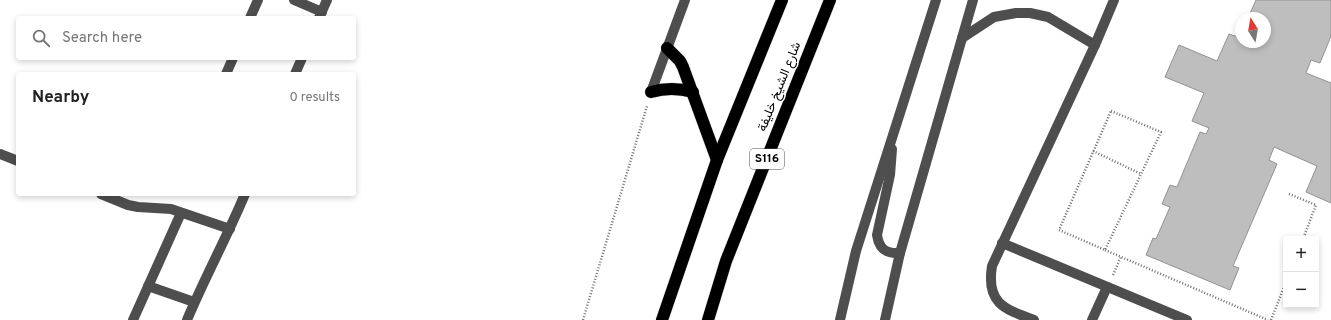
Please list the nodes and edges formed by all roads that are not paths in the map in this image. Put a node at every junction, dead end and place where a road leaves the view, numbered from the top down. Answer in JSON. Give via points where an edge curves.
{"nodes":[{"id":1,"x":258,"y":0,"type":"edge"},
{"id":2,"x":294,"y":0,"type":"edge"},
{"id":3,"x":327,"y":0,"type":"edge"},
{"id":4,"x":685,"y":0,"type":"edge"},
{"id":5,"x":782,"y":0,"type":"edge"},
{"id":6,"x":830,"y":0,"type":"edge"},
{"id":7,"x":936,"y":0,"type":"edge"},
{"id":8,"x":974,"y":0,"type":"edge"},
{"id":9,"x":1114,"y":0,"type":"edge"},
{"id":10,"x":320,"y":15,"type":"edge"},
{"id":11,"x":251,"y":16,"type":"edge"},
{"id":12,"x":962,"y":38,"type":"junction"},
{"id":13,"x":1095,"y":45,"type":"junction"},
{"id":14,"x":667,"y":48,"type":"junction"},
{"id":15,"x":232,"y":60,"type":"edge"},
{"id":16,"x":301,"y":60,"type":"edge"},
{"id":17,"x":227,"y":72,"type":"edge"},
{"id":18,"x":296,"y":72,"type":"edge"},
{"id":19,"x":651,"y":92,"type":"joint"},
{"id":20,"x":693,"y":92,"type":"junction"},
{"id":21,"x":892,"y":137,"type":"junction"},
{"id":22,"x":0,"y":154,"type":"edge"},
{"id":23,"x":16,"y":160,"type":"edge"},
{"id":24,"x":717,"y":160,"type":"junction"},
{"id":25,"x":106,"y":196,"type":"edge"},
{"id":26,"x":244,"y":196,"type":"edge"},
{"id":27,"x":181,"y":213,"type":"junction"},
{"id":28,"x":230,"y":229,"type":"junction"},
{"id":29,"x":1002,"y":243,"type":"junction"},
{"id":30,"x":900,"y":253,"type":"junction"},
{"id":31,"x":148,"y":286,"type":"junction"},
{"id":32,"x":1107,"y":287,"type":"junction"},
{"id":33,"x":194,"y":302,"type":"junction"},
{"id":34,"x":134,"y":320,"type":"edge"},
{"id":35,"x":187,"y":320,"type":"edge"},
{"id":36,"x":195,"y":320,"type":"edge"},
{"id":37,"x":662,"y":320,"type":"edge"},
{"id":38,"x":708,"y":320,"type":"edge"},
{"id":39,"x":840,"y":320,"type":"edge"},
{"id":40,"x":884,"y":320,"type":"edge"},
{"id":41,"x":1034,"y":320,"type":"edge"},
{"id":42,"x":1092,"y":320,"type":"edge"},
{"id":43,"x":1187,"y":320,"type":"edge"}],
"edges":[{"from":1,"to":11,"type":"street"},
{"from":2,"to":10,"type":"street"},
{"from":3,"to":10,"type":"street"},
{"from":4,"to":14,"type":"street"},
{"from":5,"to":24,"type":"highway"},
{"from":6,"to":38,"type":"highway","name":"شارع الشيخ خليفة","number":"S116","via":[[726,261]]},
{"from":7,"to":21,"type":"street"},
{"from":8,"to":12,"type":"street"},
{"from":9,"to":13,"type":"street"},
{"from":12,"to":13,"type":"street","via":[[994,17],[1030,13],[1048,17]]},
{"from":12,"to":30,"type":"street"},
{"from":13,"to":29,"type":"street"},
{"from":14,"to":19,"type":"street"},
{"from":14,"to":20,"type":"highway","via":[[680,61]]},
{"from":15,"to":17,"type":"street"},
{"from":16,"to":18,"type":"street"},
{"from":19,"to":20,"type":"highway","via":[[661,89]]},
{"from":20,"to":24,"type":"highway"},
{"from":21,"to":30,"type":"street","via":[[890,175],[877,235],[881,248],[893,254]]},
{"from":21,"to":39,"type":"street","via":[[856,251]]},
{"from":22,"to":23,"type":"street"},
{"from":24,"to":37,"type":"highway"},
{"from":25,"to":27,"type":"street","via":[[128,205],[170,209]]},
{"from":26,"to":28,"type":"street"},
{"from":27,"to":28,"type":"street"},
{"from":27,"to":31,"type":"street"},
{"from":28,"to":33,"type":"street"},
{"from":29,"to":32,"type":"street"},
{"from":29,"to":41,"type":"street","via":[[990,276],[994,295],[1008,310]]},
{"from":30,"to":40,"type":"street"},
{"from":31,"to":33,"type":"street"},
{"from":31,"to":34,"type":"street"},
{"from":32,"to":42,"type":"street"},
{"from":32,"to":43,"type":"street"},
{"from":33,"to":35,"type":"street"},
{"from":33,"to":36,"type":"street"}]}
